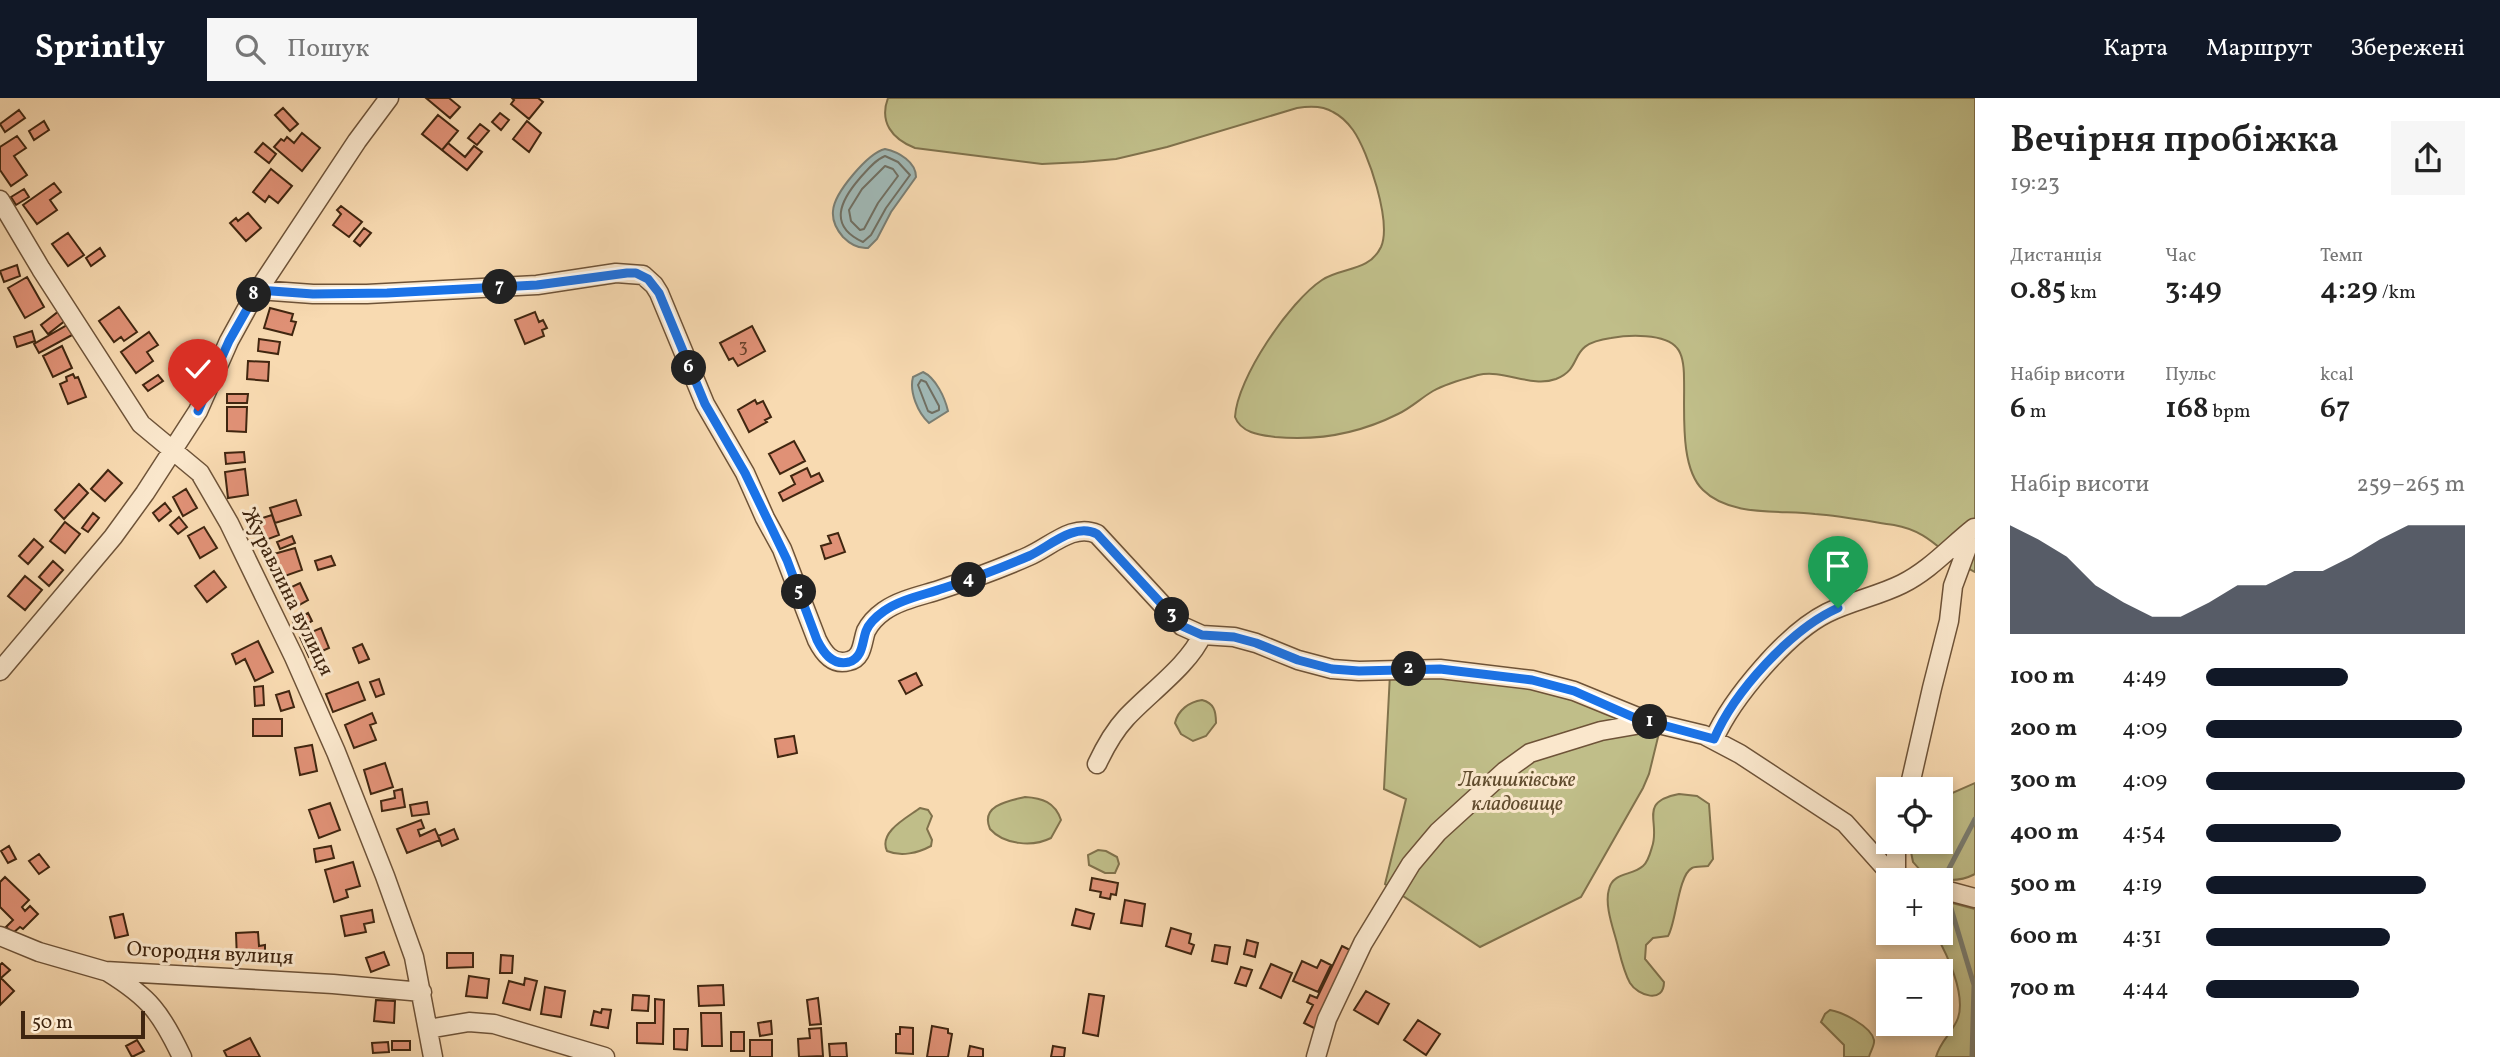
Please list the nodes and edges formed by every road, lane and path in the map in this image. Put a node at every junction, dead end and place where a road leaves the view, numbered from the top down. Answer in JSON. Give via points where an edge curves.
{"nodes":[{"id":1,"x":388,"y":98,"type":"edge"},
{"id":2,"x":0,"y":200,"type":"edge"},
{"id":3,"x":258,"y":290,"type":"junction"},
{"id":4,"x":173,"y":452,"type":"junction"},
{"id":5,"x":1975,"y":527,"type":"edge"},
{"id":6,"x":1202,"y":635,"type":"junction"},
{"id":7,"x":0,"y":671,"type":"edge"},
{"id":8,"x":1650,"y":722,"type":"junction"},
{"id":9,"x":1714,"y":739,"type":"junction"},
{"id":10,"x":1097,"y":764,"type":"dead end"},
{"id":11,"x":1912,"y":777,"type":"edge"},
{"id":12,"x":1886,"y":868,"type":"edge"},
{"id":13,"x":1953,"y":892,"type":"edge"},
{"id":14,"x":1975,"y":898,"type":"edge"},
{"id":15,"x":0,"y":936,"type":"edge"},
{"id":16,"x":105,"y":971,"type":"junction"},
{"id":17,"x":422,"y":992,"type":"junction"},
{"id":18,"x":428,"y":1029,"type":"junction"},
{"id":19,"x":182,"y":1057,"type":"edge"},
{"id":20,"x":433,"y":1057,"type":"edge"},
{"id":21,"x":605,"y":1057,"type":"edge"},
{"id":22,"x":1316,"y":1057,"type":"edge"}],
"edges":[{"from":1,"to":3,"type":"street"},
{"from":2,"to":4,"type":"street","name":"Журавлина вулиця","via":[[121,396],[141,424]]},
{"from":3,"to":4,"type":"street"},
{"from":3,"to":6,"type":"street","via":[[367,294],[537,285],[616,273],[636,273],[648,279],[664,303],[709,412],[787,560],[817,640],[835,661],[854,659],[870,625],[894,605],[991,571],[1082,530],[1097,534],[1182,626]]},
{"from":4,"to":7,"type":"street","via":[[113,537]]},
{"from":4,"to":17,"type":"street","name":"Журавлина вулиця","via":[[206,481],[283,632],[393,897]]},
{"from":5,"to":9,"type":"street","via":[[1903,584],[1838,608],[1806,626],[1741,694]]},
{"from":5,"to":11,"type":"street","via":[[1953,586]]},
{"from":6,"to":8,"type":"street","via":[[1243,639],[1332,669],[1440,669],[1532,680],[1574,691]]},
{"from":6,"to":10,"type":"street","via":[[1175,670],[1120,724]]},
{"from":8,"to":9,"type":"street"},
{"from":8,"to":22,"type":"street","via":[[1601,731],[1530,753],[1438,832],[1411,864],[1367,936],[1327,1019]]},
{"from":9,"to":12,"type":"street","via":[[1845,823]]},
{"from":13,"to":14,"type":"street"},
{"from":15,"to":16,"type":"street","name":"Огородня вулиця"},
{"from":16,"to":17,"type":"street","name":"Огородня вулиця"},
{"from":16,"to":19,"type":"street","via":[[150,1002]]},
{"from":17,"to":18,"type":"street","name":"Журавлина вулиця"},
{"from":18,"to":20,"type":"street","name":"Журавлина вулиця"},
{"from":18,"to":21,"type":"street","via":[[469,1022],[494,1024]]}]}
